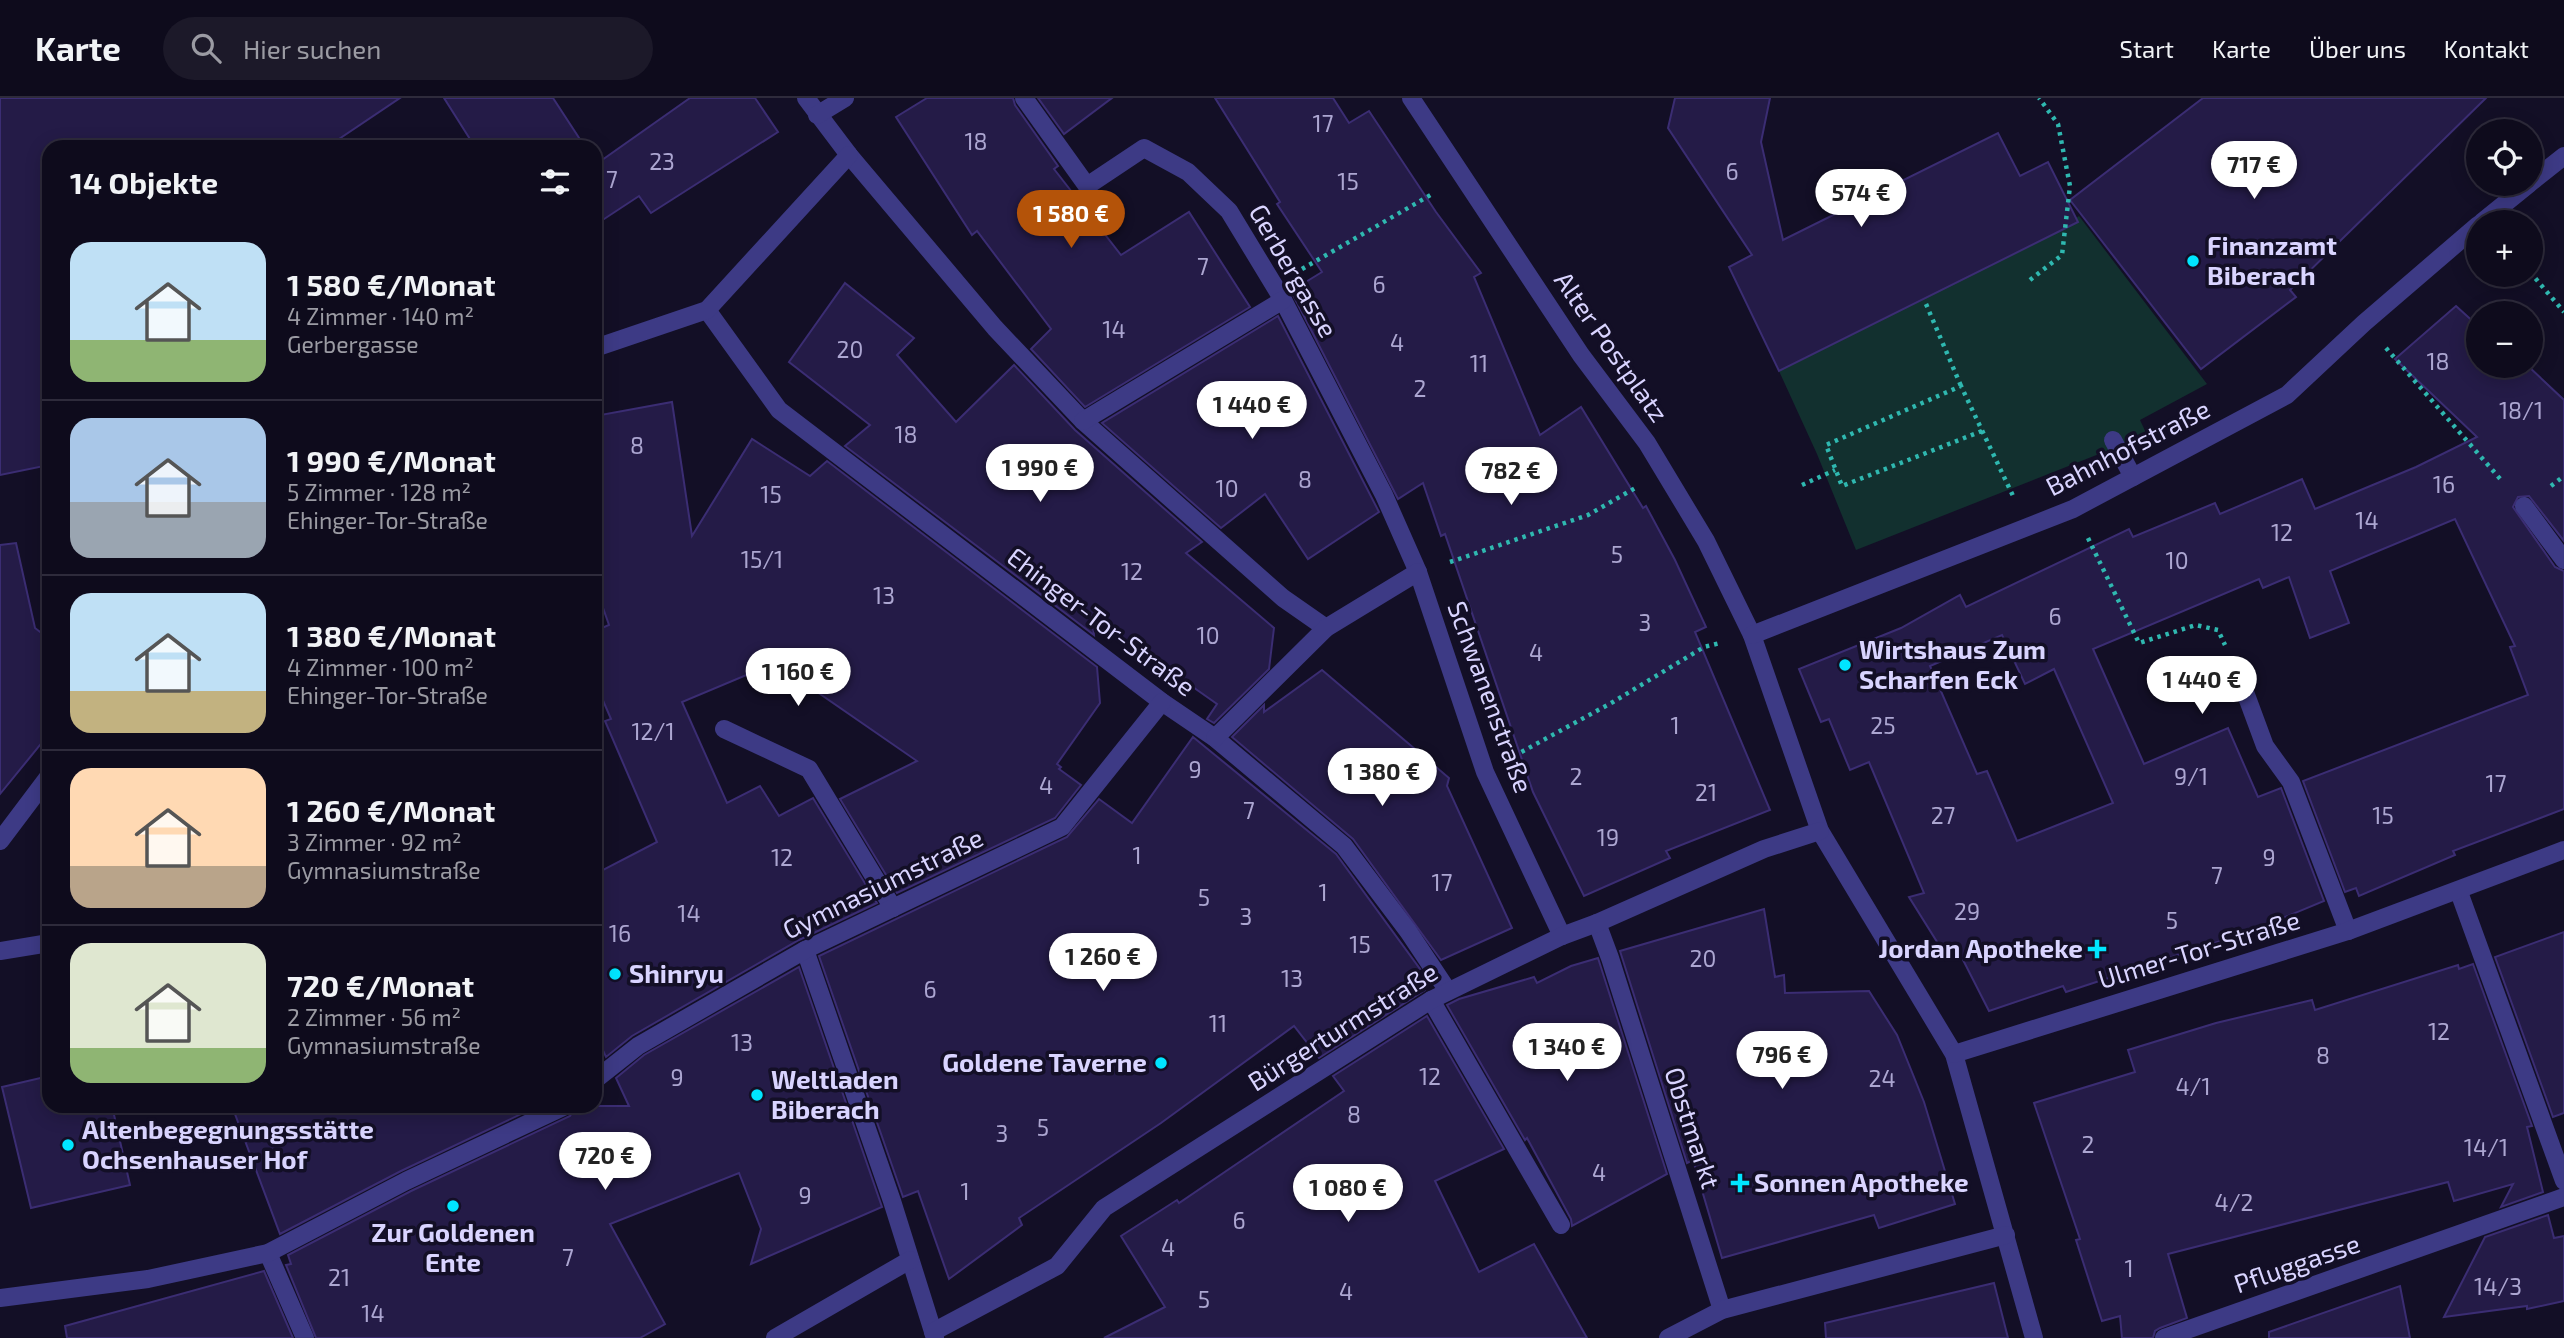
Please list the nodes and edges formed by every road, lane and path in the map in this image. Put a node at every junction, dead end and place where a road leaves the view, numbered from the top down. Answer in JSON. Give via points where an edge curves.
{"nodes":[{"id":1,"x":806,"y":98,"type":"edge"},
{"id":2,"x":845,"y":98,"type":"edge"},
{"id":3,"x":1024,"y":98,"type":"edge"},
{"id":4,"x":2039,"y":98,"type":"edge"},
{"id":5,"x":1412,"y":99,"type":"edge"},
{"id":6,"x":817,"y":115,"type":"junction"},
{"id":7,"x":849,"y":155,"type":"junction"},
{"id":8,"x":2564,"y":156,"type":"edge"},
{"id":9,"x":2543,"y":173,"type":"edge"},
{"id":10,"x":1462,"y":177,"type":"junction"},
{"id":11,"x":2514,"y":196,"type":"edge"},
{"id":12,"x":2497,"y":210,"type":"edge"},
{"id":13,"x":2466,"y":236,"type":"edge"},
{"id":14,"x":2030,"y":280,"type":"dead end"},
{"id":15,"x":2543,"y":287,"type":"edge"},
{"id":16,"x":1279,"y":292,"type":"junction"},
{"id":17,"x":1926,"y":304,"type":"dead end"},
{"id":18,"x":707,"y":310,"type":"junction"},
{"id":19,"x":2564,"y":312,"type":"edge"},
{"id":20,"x":2364,"y":323,"type":"junction"},
{"id":21,"x":602,"y":346,"type":"edge"},
{"id":22,"x":1961,"y":386,"type":"junction"},
{"id":23,"x":1083,"y":421,"type":"junction"},
{"id":24,"x":1982,"y":431,"type":"junction"},
{"id":25,"x":2113,"y":440,"type":"dead end"},
{"id":26,"x":1835,"y":470,"type":"junction"},
{"id":27,"x":1665,"y":472,"type":"junction"},
{"id":28,"x":2133,"y":477,"type":"junction"},
{"id":29,"x":1802,"y":485,"type":"dead end"},
{"id":30,"x":2015,"y":500,"type":"dead end"},
{"id":31,"x":2524,"y":506,"type":"joint"},
{"id":32,"x":2073,"y":509,"type":"junction"},
{"id":33,"x":2564,"y":560,"type":"edge"},
{"id":34,"x":1418,"y":572,"type":"junction"},
{"id":35,"x":1326,"y":628,"type":"junction"},
{"id":36,"x":1752,"y":635,"type":"junction"},
{"id":37,"x":2238,"y":673,"type":"joint"},
{"id":38,"x":1162,"y":702,"type":"junction"},
{"id":39,"x":724,"y":729,"type":"dead end"},
{"id":40,"x":1214,"y":738,"type":"junction"},
{"id":41,"x":1485,"y":772,"type":"junction"},
{"id":42,"x":42,"y":785,"type":"edge"},
{"id":43,"x":1820,"y":831,"type":"junction"},
{"id":44,"x":0,"y":841,"type":"edge"},
{"id":45,"x":2564,"y":850,"type":"edge"},
{"id":46,"x":2459,"y":891,"type":"junction"},
{"id":47,"x":893,"y":908,"type":"junction"},
{"id":48,"x":1597,"y":923,"type":"junction"},
{"id":49,"x":2348,"y":931,"type":"junction"},
{"id":50,"x":1562,"y":936,"type":"junction"},
{"id":51,"x":42,"y":944,"type":"edge"},
{"id":52,"x":805,"y":950,"type":"junction"},
{"id":53,"x":0,"y":951,"type":"edge"},
{"id":54,"x":1448,"y":991,"type":"junction"},
{"id":55,"x":1431,"y":1000,"type":"junction"},
{"id":56,"x":1954,"y":1054,"type":"junction"},
{"id":57,"x":602,"y":1074,"type":"edge"},
{"id":58,"x":550,"y":1113,"type":"edge"},
{"id":59,"x":2564,"y":1181,"type":"edge"},
{"id":60,"x":2564,"y":1197,"type":"edge"},
{"id":61,"x":1561,"y":1225,"type":"dead end"},
{"id":62,"x":2006,"y":1236,"type":"junction"},
{"id":63,"x":268,"y":1253,"type":"junction"},
{"id":64,"x":910,"y":1260,"type":"junction"},
{"id":65,"x":0,"y":1298,"type":"edge"},
{"id":66,"x":1721,"y":1310,"type":"junction"},
{"id":67,"x":934,"y":1335,"type":"edge"},
{"id":68,"x":305,"y":1338,"type":"edge"},
{"id":69,"x":775,"y":1338,"type":"edge"},
{"id":70,"x":1668,"y":1338,"type":"edge"},
{"id":71,"x":2034,"y":1338,"type":"edge"},
{"id":72,"x":2164,"y":1338,"type":"edge"}],
"edges":[{"from":1,"to":6,"type":"street"},
{"from":2,"to":6,"type":"street"},
{"from":3,"to":16,"type":"street","name":"Gerbergasse","via":[[1087,186],[1144,148],[1188,172],[1229,211]]},
{"from":4,"to":14,"type":"path","via":[[2058,124],[2070,186],[2062,255]]},
{"from":5,"to":10,"type":"street","name":"Alter Postplatz"},
{"from":6,"to":7,"type":"street"},
{"from":7,"to":18,"type":"street"},
{"from":7,"to":23,"type":"street","via":[[995,328]]},
{"from":8,"to":9,"type":"street","name":"Bahnhofstraße"},
{"from":10,"to":16,"type":"path"},
{"from":10,"to":27,"type":"street","name":"Alter Postplatz"},
{"from":11,"to":12,"type":"street","name":"Bahnhofstraße"},
{"from":13,"to":20,"type":"street","name":"Bahnhofstraße"},
{"from":15,"to":19,"type":"path"},
{"from":16,"to":23,"type":"street"},
{"from":16,"to":34,"type":"street","name":"Gerbergasse","via":[[1384,495]]},
{"from":17,"to":22,"type":"path"},
{"from":18,"to":21,"type":"street"},
{"from":18,"to":38,"type":"street","name":"Ehinger-Tor-Straße","via":[[779,410]]},
{"from":20,"to":28,"type":"street","name":"Bahnhofstraße","via":[[2287,395]]},
{"from":20,"to":31,"type":"path"},
{"from":22,"to":24,"type":"path"},
{"from":22,"to":26,"type":"path","via":[[1826,445]]},
{"from":23,"to":35,"type":"street","via":[[1283,598]]},
{"from":24,"to":26,"type":"path","via":[[1842,486]]},
{"from":24,"to":30,"type":"path"},
{"from":25,"to":28,"type":"street"},
{"from":26,"to":29,"type":"path"},
{"from":27,"to":34,"type":"path","via":[[1588,515]]},
{"from":27,"to":36,"type":"street","name":"Alter Postplatz","via":[[1706,541]]},
{"from":28,"to":32,"type":"street","name":"Bahnhofstraße"},
{"from":31,"to":33,"type":"street"},
{"from":32,"to":36,"type":"street","name":"Bahnhofstraße"},
{"from":32,"to":37,"type":"path","via":[[2139,643],[2196,625],[2218,630]]},
{"from":34,"to":35,"type":"street"},
{"from":34,"to":41,"type":"street","name":"Schwanenstraße"},
{"from":35,"to":40,"type":"street"},
{"from":36,"to":41,"type":"path","via":[[1704,648]]},
{"from":36,"to":43,"type":"street"},
{"from":37,"to":49,"type":"street","via":[[2265,746],[2291,782]]},
{"from":38,"to":40,"type":"street","name":"Ehinger-Tor-Straße"},
{"from":38,"to":47,"type":"street","name":"Gymnasiumstraße","via":[[1062,827]]},
{"from":39,"to":47,"type":"street","via":[[809,769]]},
{"from":40,"to":54,"type":"street","name":"Ehinger-Tor-Straße","via":[[1344,846]]},
{"from":41,"to":50,"type":"street","name":"Schwanenstraße"},
{"from":42,"to":44,"type":"street"},
{"from":43,"to":48,"type":"street","name":"Bürgerturmstraße","via":[[1765,849]]},
{"from":43,"to":56,"type":"street"},
{"from":45,"to":46,"type":"street","name":"Ulmer-Tor-Straße"},
{"from":46,"to":49,"type":"street","name":"Ulmer-Tor-Straße"},
{"from":46,"to":59,"type":"street"},
{"from":47,"to":52,"type":"street","name":"Gymnasiumstraße"},
{"from":48,"to":50,"type":"street","name":"Bürgerturmstraße"},
{"from":48,"to":66,"type":"street","name":"Obstmarkt"},
{"from":49,"to":56,"type":"street","name":"Ulmer-Tor-Straße"},
{"from":50,"to":54,"type":"street","name":"Bürgerturmstraße"},
{"from":51,"to":53,"type":"street"},
{"from":52,"to":57,"type":"street","name":"Gymnasiumstraße","via":[[638,1046]]},
{"from":52,"to":64,"type":"street"},
{"from":54,"to":55,"type":"street","name":"Bürgerturmstraße"},
{"from":55,"to":61,"type":"street"},
{"from":55,"to":67,"type":"street","name":"Bürgerturmstraße","via":[[1104,1208],[1057,1266]]},
{"from":56,"to":62,"type":"street"},
{"from":58,"to":63,"type":"street"},
{"from":60,"to":72,"type":"street","name":"Pfluggasse"},
{"from":62,"to":66,"type":"street"},
{"from":62,"to":71,"type":"street"},
{"from":63,"to":65,"type":"street","via":[[148,1279]]},
{"from":63,"to":68,"type":"street"},
{"from":64,"to":67,"type":"street"},
{"from":64,"to":69,"type":"street"},
{"from":66,"to":70,"type":"street"}]}
